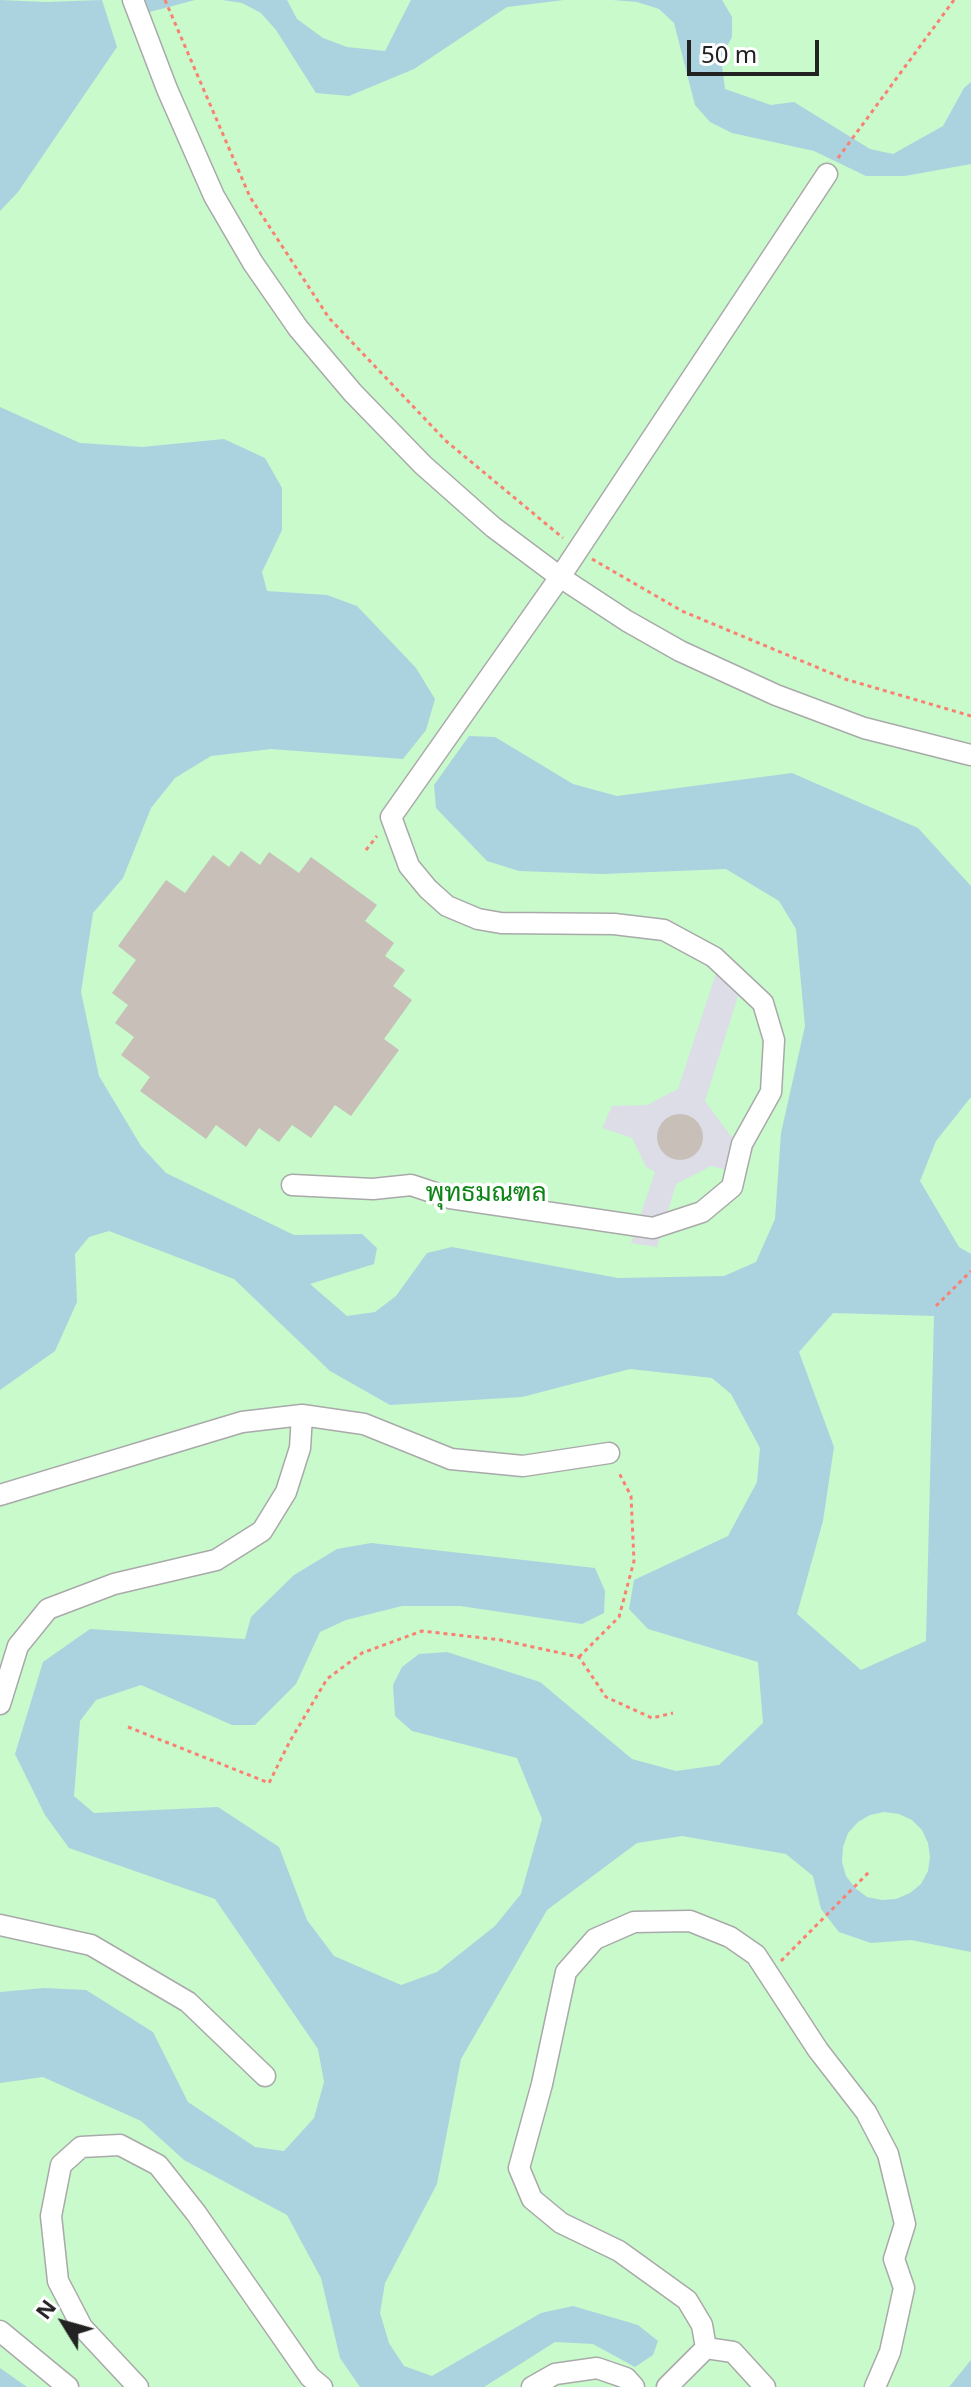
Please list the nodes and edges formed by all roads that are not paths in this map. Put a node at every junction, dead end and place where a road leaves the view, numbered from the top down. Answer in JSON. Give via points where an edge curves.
{"nodes":[{"id":1,"x":133,"y":0,"type":"edge"},
{"id":2,"x":827,"y":174,"type":"road end"},
{"id":3,"x":560,"y":577,"type":"junction"},
{"id":4,"x":971,"y":755,"type":"edge"},
{"id":5,"x":292,"y":1185,"type":"dead end"},
{"id":6,"x":302,"y":1415,"type":"junction"},
{"id":7,"x":609,"y":1453,"type":"road end"},
{"id":8,"x":0,"y":1495,"type":"edge"},
{"id":9,"x":0,"y":1704,"type":"edge"},
{"id":10,"x":0,"y":1925,"type":"edge"},
{"id":11,"x":265,"y":2076,"type":"dead end"},
{"id":12,"x":0,"y":2331,"type":"edge"},
{"id":13,"x":706,"y":2348,"type":"junction"},
{"id":14,"x":68,"y":2387,"type":"edge"},
{"id":15,"x":138,"y":2387,"type":"edge"},
{"id":16,"x":322,"y":2387,"type":"edge"},
{"id":17,"x":532,"y":2387,"type":"edge"},
{"id":18,"x":634,"y":2387,"type":"edge"},
{"id":19,"x":667,"y":2387,"type":"edge"},
{"id":20,"x":765,"y":2387,"type":"edge"},
{"id":21,"x":875,"y":2387,"type":"edge"}],
"edges":[{"from":1,"to":3,"type":"lane","via":[[214,196],[298,328],[423,465]]},
{"from":2,"to":3,"type":"lane"},
{"from":3,"to":4,"type":"lane","via":[[680,651],[776,695],[864,728]]},
{"from":3,"to":5,"type":"lane","via":[[391,817],[409,866],[447,906],[501,923],[664,930],[714,957],[763,1003],[774,1040],[771,1092],[742,1144],[732,1187],[702,1212],[653,1228],[450,1198],[411,1185]]},
{"from":6,"to":7,"type":"lane","via":[[364,1424],[451,1459],[523,1466]]},
{"from":6,"to":8,"type":"lane","via":[[242,1422]]},
{"from":6,"to":9,"type":"lane","via":[[300,1448],[286,1492],[262,1531],[216,1560],[114,1584],[48,1609],[18,1646]]},
{"from":10,"to":11,"type":"lane","via":[[91,1945],[188,2002]]},
{"from":12,"to":14,"type":"lane"},
{"from":13,"to":19,"type":"lane"},
{"from":13,"to":20,"type":"lane","via":[[733,2352]]},
{"from":13,"to":21,"type":"lane","via":[[702,2325],[687,2300],[619,2251],[561,2223],[532,2199],[519,2168],[566,1972],[595,1939],[634,1922],[690,1921],[730,1937],[756,1955],[866,2112],[888,2154],[905,2224],[894,2259],[904,2288],[890,2352]]},
{"from":15,"to":16,"type":"lane","via":[[82,2327],[58,2281],[51,2216],[61,2165],[81,2147],[120,2145],[158,2165]]},
{"from":17,"to":18,"type":"lane","via":[[555,2374],[597,2368],[626,2378]]}]}
